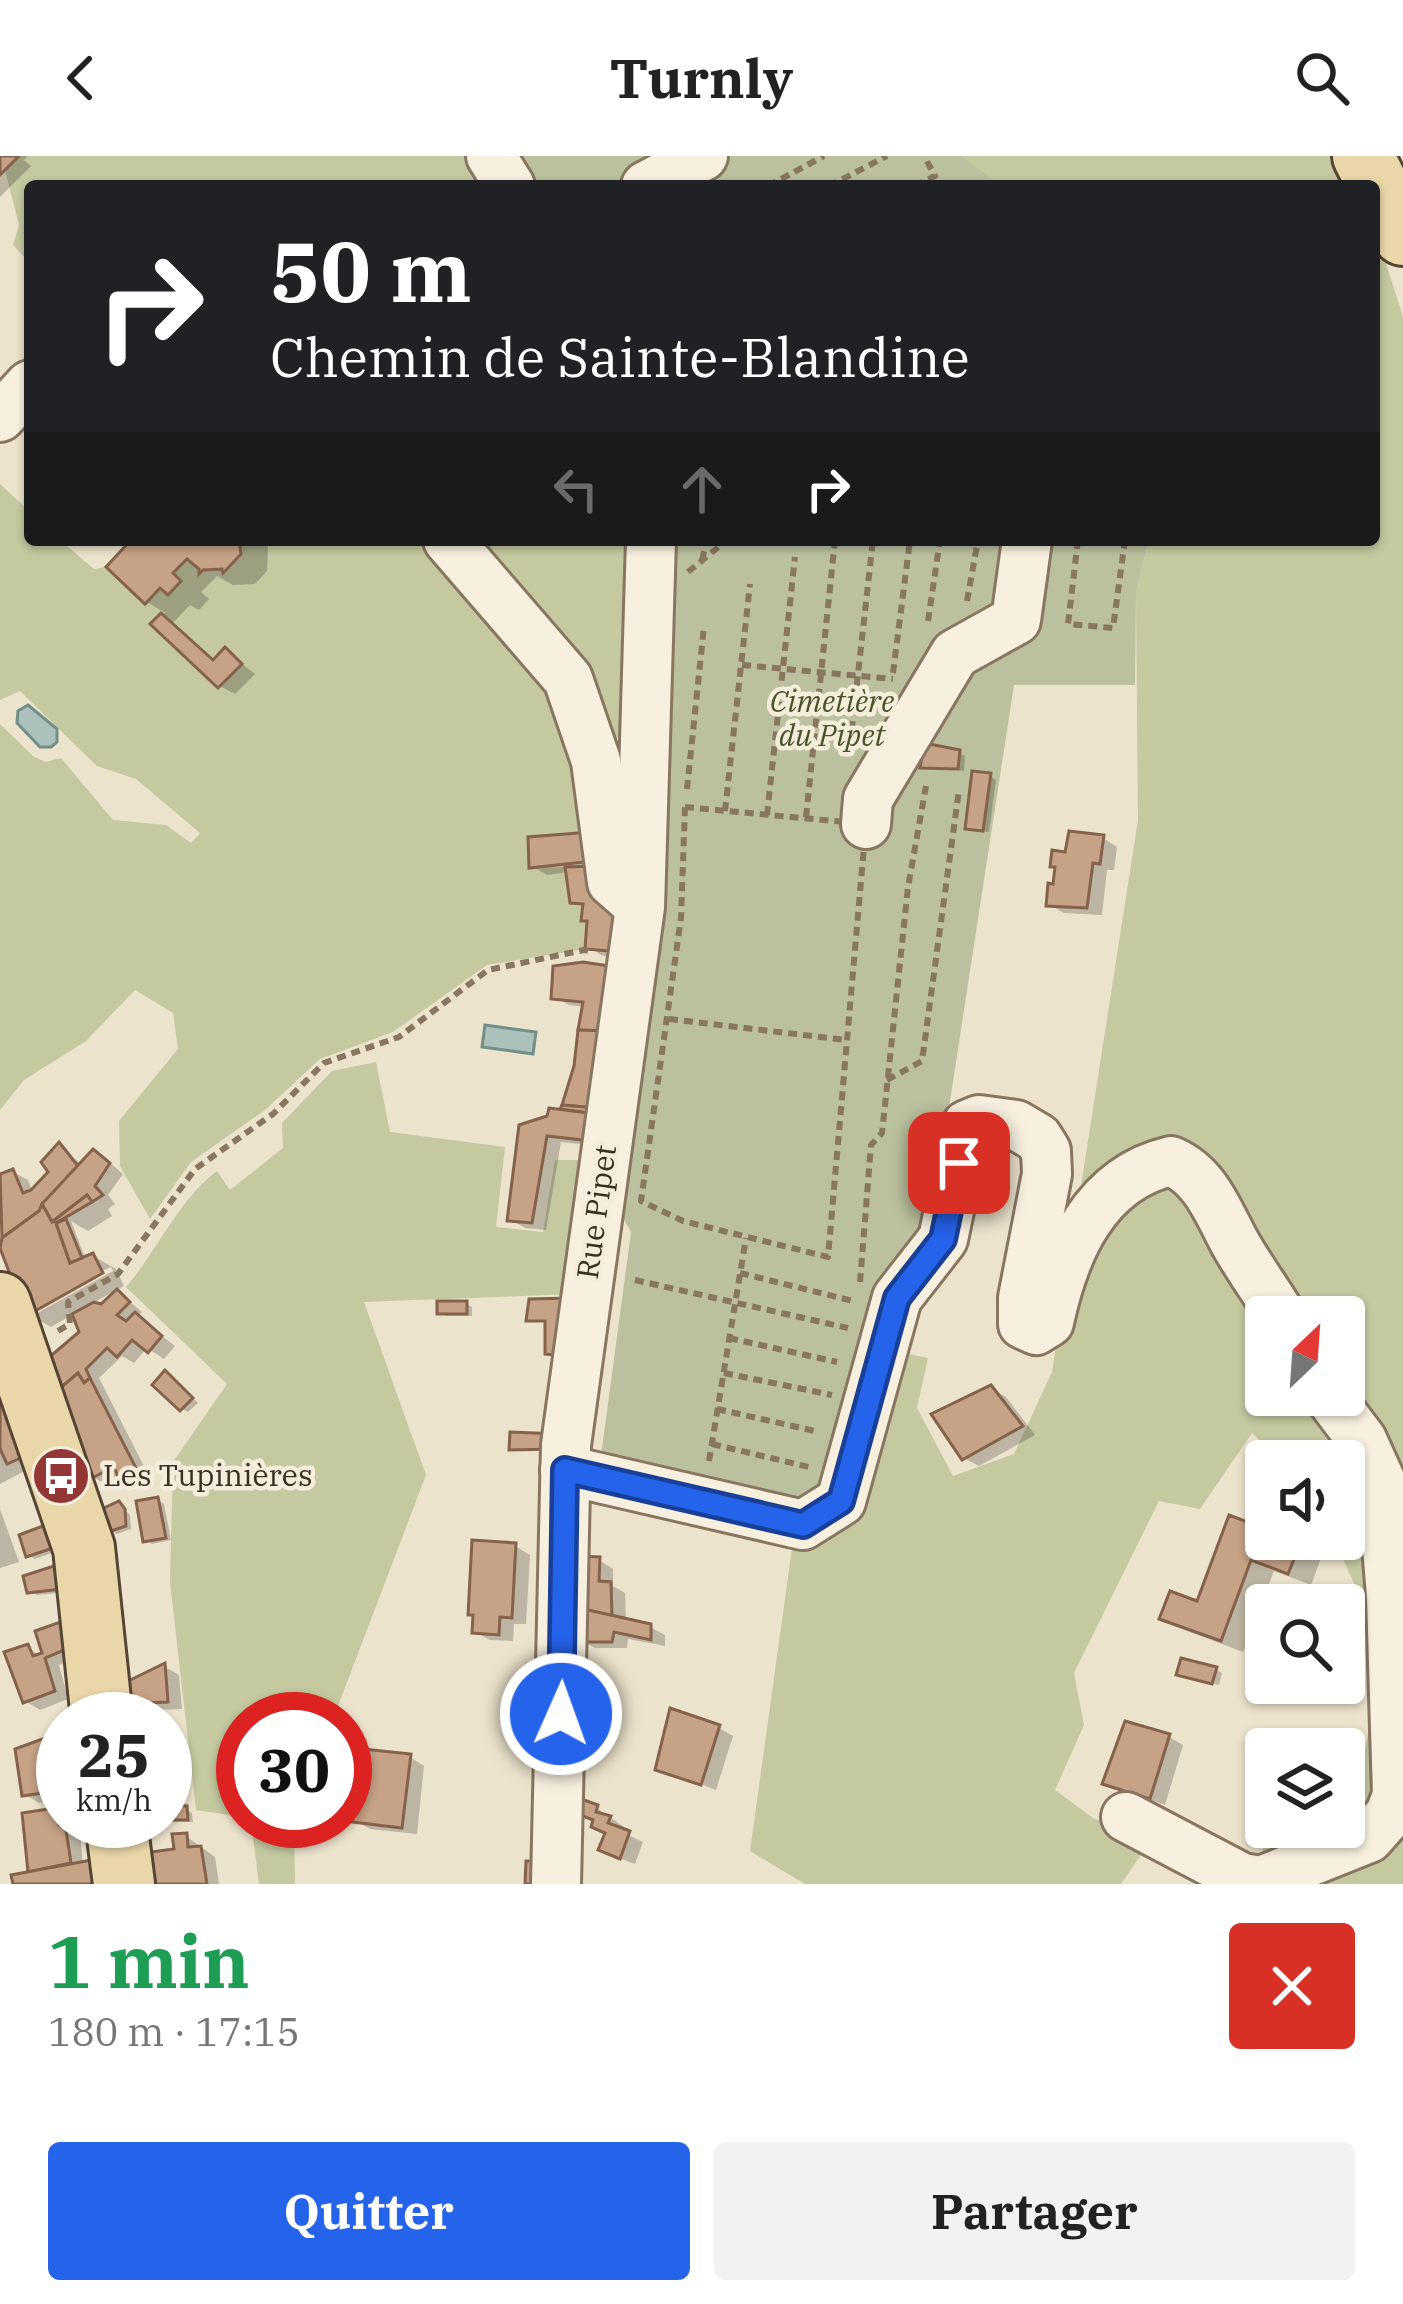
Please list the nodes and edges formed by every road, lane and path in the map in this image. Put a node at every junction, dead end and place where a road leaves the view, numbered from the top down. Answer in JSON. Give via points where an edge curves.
{"nodes":[{"id":1,"x":704,"y":156,"type":"edge"},
{"id":2,"x":824,"y":156,"type":"edge"},
{"id":3,"x":886,"y":156,"type":"edge"},
{"id":4,"x":924,"y":156,"type":"edge"},
{"id":5,"x":658,"y":180,"type":"edge"},
{"id":6,"x":779,"y":180,"type":"edge"},
{"id":7,"x":840,"y":180,"type":"edge"},
{"id":8,"x":927,"y":180,"type":"edge"},
{"id":9,"x":1380,"y":190,"type":"edge"},
{"id":10,"x":1403,"y":235,"type":"edge"},
{"id":11,"x":24,"y":391,"type":"edge"},
{"id":12,"x":0,"y":417,"type":"edge"},
{"id":13,"x":453,"y":546,"type":"edge"},
{"id":14,"x":651,"y":546,"type":"edge"},
{"id":15,"x":705,"y":546,"type":"edge"},
{"id":16,"x":720,"y":546,"type":"edge"},
{"id":17,"x":834,"y":546,"type":"edge"},
{"id":18,"x":872,"y":546,"type":"edge"},
{"id":19,"x":909,"y":546,"type":"edge"},
{"id":20,"x":939,"y":546,"type":"edge"},
{"id":21,"x":977,"y":546,"type":"edge"},
{"id":22,"x":1026,"y":546,"type":"edge"},
{"id":23,"x":1077,"y":546,"type":"edge"},
{"id":24,"x":1124,"y":546,"type":"edge"},
{"id":25,"x":795,"y":557,"type":"dead end"},
{"id":26,"x":701,"y":562,"type":"junction"},
{"id":27,"x":674,"y":581,"type":"dead end"},
{"id":28,"x":750,"y":584,"type":"dead end"},
{"id":29,"x":966,"y":610,"type":"dead end"},
{"id":30,"x":928,"y":621,"type":"dead end"},
{"id":31,"x":704,"y":626,"type":"dead end"},
{"id":32,"x":742,"y":665,"type":"junction"},
{"id":33,"x":784,"y":668,"type":"junction"},
{"id":34,"x":821,"y":672,"type":"junction"},
{"id":35,"x":858,"y":676,"type":"junction"},
{"id":36,"x":893,"y":679,"type":"junction"},
{"id":37,"x":892,"y":693,"type":"dead end"},
{"id":38,"x":849,"y":761,"type":"dead end"},
{"id":39,"x":926,"y":784,"type":"dead end"},
{"id":40,"x":959,"y":790,"type":"dead end"},
{"id":41,"x":686,"y":807,"type":"junction"},
{"id":42,"x":725,"y":811,"type":"junction"},
{"id":43,"x":767,"y":815,"type":"junction"},
{"id":44,"x":806,"y":818,"type":"junction"},
{"id":45,"x":866,"y":824,"type":"junction"},
{"id":46,"x":640,"y":907,"type":"junction"},
{"id":47,"x":633,"y":960,"type":"junction"},
{"id":48,"x":669,"y":1019,"type":"junction"},
{"id":49,"x":847,"y":1040,"type":"junction"},
{"id":50,"x":887,"y":1080,"type":"junction"},
{"id":51,"x":746,"y":1237,"type":"junction"},
{"id":52,"x":740,"y":1273,"type":"junction"},
{"id":53,"x":634,"y":1280,"type":"dead end"},
{"id":54,"x":1269,"y":1296,"type":"edge"},
{"id":55,"x":735,"y":1302,"type":"junction"},
{"id":56,"x":856,"y":1330,"type":"dead end"},
{"id":57,"x":6,"y":1336,"type":"edge"},
{"id":58,"x":729,"y":1338,"type":"junction"},
{"id":59,"x":837,"y":1362,"type":"dead end"},
{"id":60,"x":724,"y":1373,"type":"junction"},
{"id":61,"x":851,"y":1400,"type":"dead end"},
{"id":62,"x":717,"y":1409,"type":"junction"},
{"id":63,"x":1344,"y":1416,"type":"edge"},
{"id":64,"x":820,"y":1432,"type":"dead end"},
{"id":65,"x":712,"y":1444,"type":"junction"},
{"id":66,"x":565,"y":1470,"type":"junction"},
{"id":67,"x":833,"y":1472,"type":"dead end"},
{"id":68,"x":706,"y":1478,"type":"dead end"},
{"id":69,"x":99,"y":1692,"type":"edge"},
{"id":70,"x":1126,"y":1817,"type":"dead end"},
{"id":71,"x":119,"y":1848,"type":"edge"},
{"id":72,"x":124,"y":1884,"type":"edge"},
{"id":73,"x":556,"y":1884,"type":"edge"}],
"edges":[{"from":1,"to":5,"type":"street"},
{"from":2,"to":6,"type":"path"},
{"from":3,"to":7,"type":"path"},
{"from":4,"to":8,"type":"path","via":[[935,176]]},
{"from":9,"to":10,"type":"main road"},
{"from":11,"to":12,"type":"street"},
{"from":13,"to":46,"type":"street","via":[[568,679],[596,761],[612,882]]},
{"from":14,"to":46,"type":"street","name":"Rue Pipet"},
{"from":15,"to":26,"type":"path"},
{"from":16,"to":26,"type":"path"},
{"from":17,"to":34,"type":"path"},
{"from":18,"to":35,"type":"path"},
{"from":19,"to":36,"type":"path"},
{"from":20,"to":30,"type":"path"},
{"from":21,"to":29,"type":"path"},
{"from":22,"to":45,"type":"street","via":[[1016,620],[955,654],[868,799]]},
{"from":23,"to":24,"type":"path","via":[[1068,624],[1113,628]]},
{"from":25,"to":33,"type":"path"},
{"from":26,"to":27,"type":"path"},
{"from":28,"to":32,"type":"path"},
{"from":31,"to":41,"type":"path"},
{"from":32,"to":33,"type":"path"},
{"from":32,"to":42,"type":"path"},
{"from":33,"to":34,"type":"path"},
{"from":33,"to":43,"type":"path"},
{"from":34,"to":35,"type":"path"},
{"from":34,"to":44,"type":"path"},
{"from":35,"to":36,"type":"path"},
{"from":35,"to":38,"type":"path"},
{"from":36,"to":37,"type":"path"},
{"from":39,"to":50,"type":"path"},
{"from":40,"to":50,"type":"path","via":[[922,1061]]},
{"from":41,"to":42,"type":"path"},
{"from":41,"to":48,"type":"path"},
{"from":42,"to":43,"type":"path"},
{"from":43,"to":44,"type":"path"},
{"from":44,"to":45,"type":"path"},
{"from":45,"to":49,"type":"path"},
{"from":46,"to":47,"type":"street","name":"Rue Pipet"},
{"from":47,"to":57,"type":"path","via":[[584,950],[488,970],[399,1037],[324,1063],[273,1114],[195,1169],[118,1274],[68,1302],[70,1324]]},
{"from":47,"to":66,"type":"street","name":"Rue Pipet"},
{"from":48,"to":49,"type":"path"},
{"from":48,"to":51,"type":"path","via":[[641,1201]]},
{"from":49,"to":51,"type":"path","via":[[828,1257]]},
{"from":50,"to":52,"type":"path","via":[[883,1133],[872,1145],[858,1302]]},
{"from":51,"to":52,"type":"path"},
{"from":52,"to":55,"type":"path"},
{"from":53,"to":55,"type":"path"},
{"from":54,"to":66,"type":"street","via":[[1210,1196],[1171,1161],[1135,1173],[1094,1210],[1075,1239],[1049,1322],[1036,1330],[1023,1324],[1046,1151],[1016,1125],[979,1120],[967,1125],[943,1239],[897,1298],[841,1501],[803,1525]]},
{"from":55,"to":56,"type":"path"},
{"from":55,"to":58,"type":"path"},
{"from":57,"to":69,"type":"main road","via":[[84,1548]]},
{"from":58,"to":59,"type":"path"},
{"from":58,"to":60,"type":"path"},
{"from":60,"to":61,"type":"path"},
{"from":60,"to":62,"type":"path"},
{"from":62,"to":64,"type":"path"},
{"from":62,"to":65,"type":"path"},
{"from":63,"to":70,"type":"street","via":[[1382,1484],[1398,1750],[1390,1814],[1370,1838],[1261,1881]]},
{"from":65,"to":67,"type":"path"},
{"from":65,"to":68,"type":"path"},
{"from":66,"to":73,"type":"street","name":"Rue Pipet"},
{"from":71,"to":72,"type":"main road"}]}
